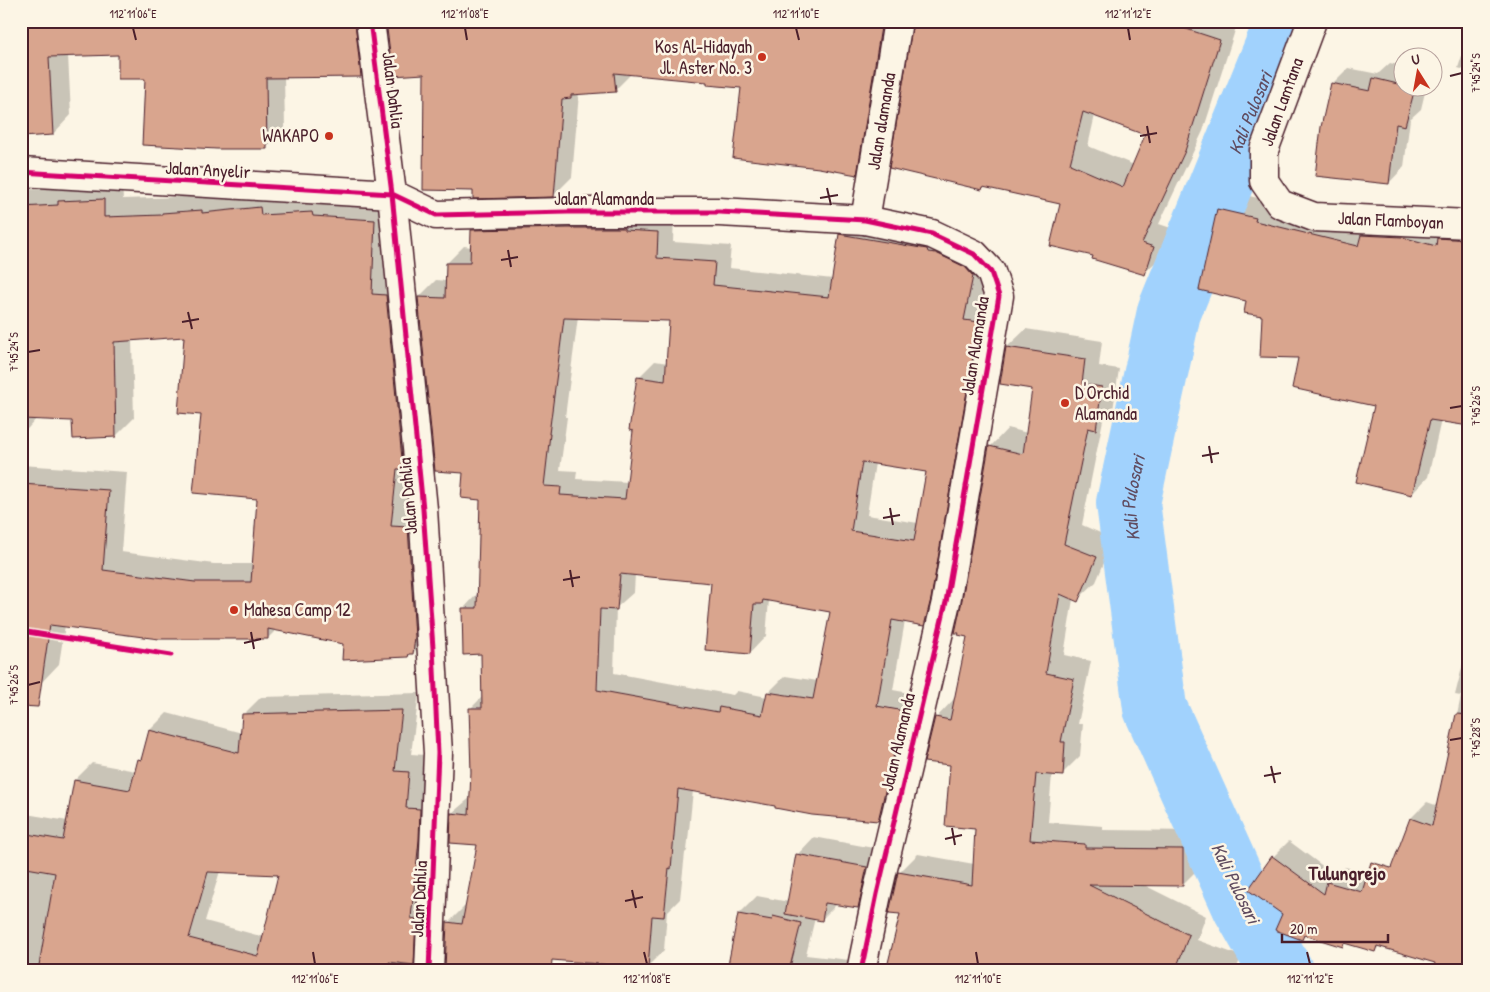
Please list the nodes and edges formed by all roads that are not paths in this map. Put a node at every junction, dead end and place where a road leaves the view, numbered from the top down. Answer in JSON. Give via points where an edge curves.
{"nodes":[{"id":1,"x":370,"y":21,"type":"edge"},
{"id":2,"x":898,"y":21,"type":"edge"},
{"id":3,"x":1307,"y":22,"type":"edge"},
{"id":4,"x":21,"y":172,"type":"edge"},
{"id":5,"x":392,"y":194,"type":"junction"},
{"id":6,"x":1314,"y":217,"type":"joint"},
{"id":7,"x":864,"y":220,"type":"junction"},
{"id":8,"x":1469,"y":224,"type":"edge"},
{"id":9,"x":429,"y":971,"type":"edge"},
{"id":10,"x":862,"y":971,"type":"edge"}],
"edges":[{"from":1,"to":5,"type":"street","name":"Jalan Dahlia"},
{"from":2,"to":7,"type":"street","name":"Jalan alamanda"},
{"from":3,"to":6,"type":"street","name":"Jalan Lamtana","via":[[1264,150],[1264,181],[1280,204]]},
{"from":4,"to":5,"type":"street","name":"Jalan Anyelir"},
{"from":5,"to":7,"type":"street","name":"Jalan Alamanda","via":[[436,215],[719,212]]},
{"from":5,"to":9,"type":"street","name":"Jalan Dahlia","via":[[423,509],[438,753]]},
{"from":6,"to":8,"type":"street","name":"Jalan Flamboyan"},
{"from":7,"to":10,"type":"street","name":"Jalan Alamanda","via":[[932,234],[974,254],[992,272],[999,296],[946,602]]}]}
